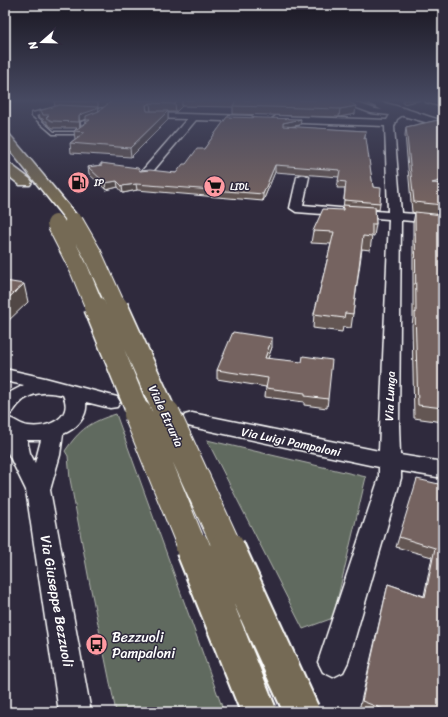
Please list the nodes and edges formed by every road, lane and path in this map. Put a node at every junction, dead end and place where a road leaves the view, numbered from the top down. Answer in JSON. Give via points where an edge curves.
{"nodes":[{"id":1,"x":59,"y":133,"type":"edge"},
{"id":2,"x":70,"y":133,"type":"edge"},
{"id":3,"x":180,"y":133,"type":"edge"},
{"id":4,"x":390,"y":133,"type":"edge"},
{"id":5,"x":5,"y":136,"type":"edge"},
{"id":6,"x":5,"y":157,"type":"edge"},
{"id":7,"x":5,"y":167,"type":"edge"},
{"id":8,"x":145,"y":174,"type":"edge"},
{"id":9,"x":303,"y":177,"type":"edge"},
{"id":10,"x":25,"y":182,"type":"junction"},
{"id":11,"x":38,"y":198,"type":"dead end"},
{"id":12,"x":395,"y":216,"type":"junction"},
{"id":13,"x":58,"y":218,"type":"junction"},
{"id":14,"x":443,"y":220,"type":"edge"},
{"id":15,"x":5,"y":375,"type":"edge"},
{"id":16,"x":48,"y":386,"type":"junction"},
{"id":17,"x":5,"y":408,"type":"edge"},
{"id":18,"x":192,"y":420,"type":"dead end"},
{"id":19,"x":9,"y":427,"type":"edge"},
{"id":20,"x":53,"y":431,"type":"junction"},
{"id":21,"x":390,"y":461,"type":"junction"},
{"id":22,"x":443,"y":470,"type":"edge"},
{"id":23,"x":38,"y":490,"type":"junction"},
{"id":24,"x":333,"y":662,"type":"dead end"},
{"id":25,"x":75,"y":712,"type":"edge"},
{"id":26,"x":259,"y":712,"type":"edge"},
{"id":27,"x":302,"y":712,"type":"edge"}],
"edges":[{"from":1,"to":2,"type":"lane"},
{"from":3,"to":8,"type":"street"},
{"from":4,"to":12,"type":"street","name":"Via Lunga"},
{"from":5,"to":13,"type":"main road","name":"Viale Etruria"},
{"from":6,"to":10,"type":"main road"},
{"from":7,"to":10,"type":"main road"},
{"from":9,"to":12,"type":"street","via":[[296,208]]},
{"from":10,"to":11,"type":"main road"},
{"from":12,"to":14,"type":"street"},
{"from":12,"to":21,"type":"street","name":"Via Lunga"},
{"from":13,"to":26,"type":"main road","name":"Viale Etruria","bridge":true},
{"from":13,"to":27,"type":"main road","name":"Viale Etruria","bridge":true,"via":[[92,253]]},
{"from":15,"to":16,"type":"street"},
{"from":16,"to":17,"type":"street","via":[[23,392],[12,399]]},
{"from":16,"to":20,"type":"street","via":[[61,388],[74,402],[66,424]]},
{"from":18,"to":21,"type":"street","name":"Via Luigi Pampaloni"},
{"from":19,"to":20,"type":"street","via":[[37,434]]},
{"from":19,"to":23,"type":"street","name":"Via Giuseppe Bezzuoli"},
{"from":20,"to":23,"type":"street","name":"Via Giuseppe Bezzuoli","via":[[49,455]]},
{"from":21,"to":22,"type":"street","name":"Via Luigi Pampaloni"},
{"from":21,"to":24,"type":"street","name":"Via Lunga","via":[[390,478]]},
{"from":23,"to":25,"type":"street","name":"Via Giuseppe Bezzuoli"}]}
